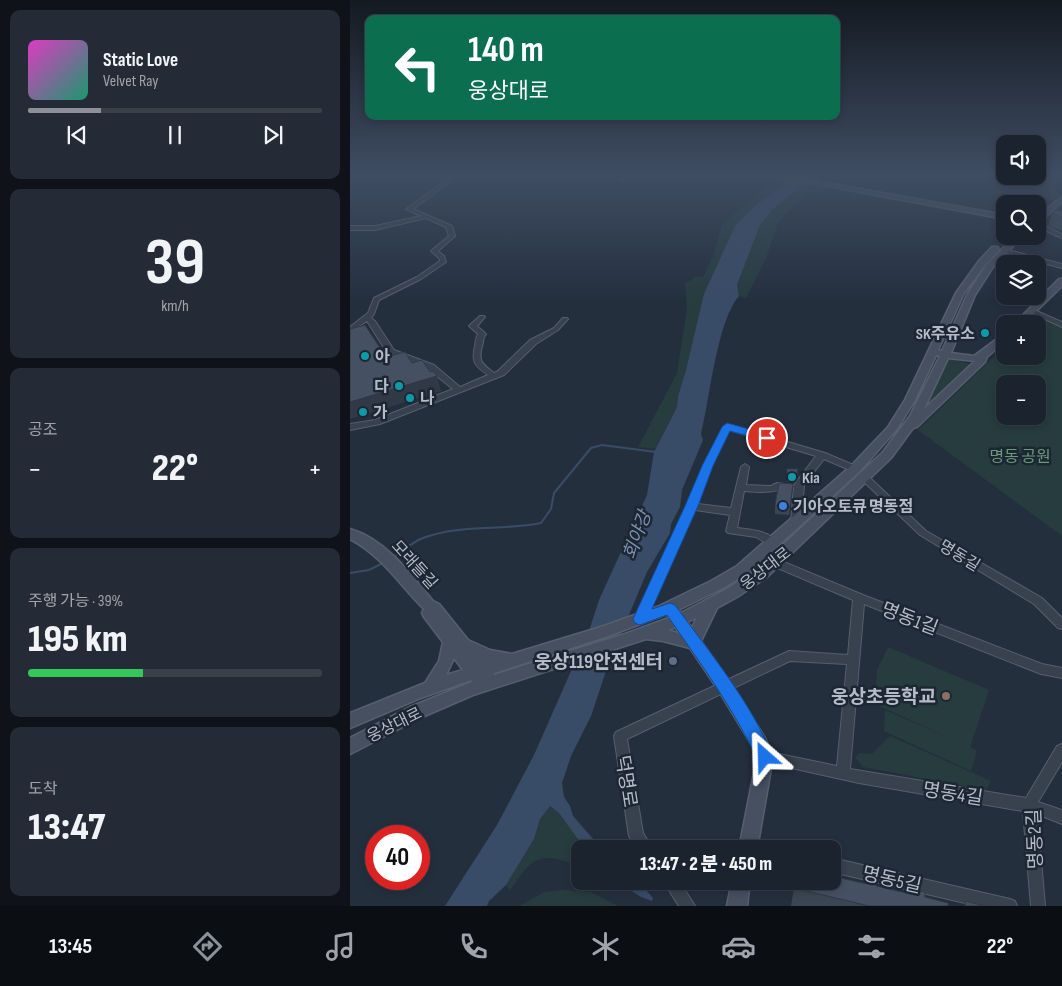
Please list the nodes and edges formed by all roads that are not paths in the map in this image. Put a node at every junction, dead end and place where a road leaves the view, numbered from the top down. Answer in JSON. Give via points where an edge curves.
{"nodes":[{"id":1,"x":424,"y":217,"type":"joint"},
{"id":2,"x":350,"y":228,"type":"edge"},
{"id":3,"x":1046,"y":229,"type":"edge"},
{"id":4,"x":1062,"y":236,"type":"edge"},
{"id":5,"x":999,"y":245,"type":"edge"},
{"id":6,"x":1010,"y":245,"type":"edge"},
{"id":7,"x":1004,"y":251,"type":"junction"},
{"id":8,"x":1062,"y":266,"type":"edge"},
{"id":9,"x":1062,"y":281,"type":"edge"},
{"id":10,"x":1032,"y":311,"type":"junction"},
{"id":11,"x":1028,"y":315,"type":"edge"},
{"id":12,"x":482,"y":317,"type":"dead end"},
{"id":13,"x":367,"y":318,"type":"junction"},
{"id":14,"x":565,"y":319,"type":"dead end"},
{"id":15,"x":1062,"y":325,"type":"edge"},
{"id":16,"x":350,"y":330,"type":"edge"},
{"id":17,"x":996,"y":345,"type":"edge"},
{"id":18,"x":942,"y":352,"type":"junction"},
{"id":19,"x":982,"y":358,"type":"junction"},
{"id":20,"x":494,"y":376,"type":"junction"},
{"id":21,"x":458,"y":389,"type":"junction"},
{"id":22,"x":350,"y":427,"type":"edge"},
{"id":23,"x":904,"y":433,"type":"junction"},
{"id":24,"x":822,"y":456,"type":"junction"},
{"id":25,"x":745,"y":467,"type":"dead end"},
{"id":26,"x":860,"y":473,"type":"junction"},
{"id":27,"x":741,"y":488,"type":"junction"},
{"id":28,"x":799,"y":488,"type":"junction"},
{"id":29,"x":692,"y":506,"type":"junction"},
{"id":30,"x":735,"y":512,"type":"junction"},
{"id":31,"x":796,"y":522,"type":"junction"},
{"id":32,"x":350,"y":534,"type":"edge"},
{"id":33,"x":773,"y":543,"type":"junction"},
{"id":34,"x":760,"y":556,"type":"junction"},
{"id":35,"x":774,"y":563,"type":"junction"},
{"id":36,"x":859,"y":598,"type":"junction"},
{"id":37,"x":712,"y":603,"type":"junction"},
{"id":38,"x":674,"y":614,"type":"junction"},
{"id":39,"x":1062,"y":625,"type":"edge"},
{"id":40,"x":642,"y":626,"type":"junction"},
{"id":41,"x":454,"y":639,"type":"junction"},
{"id":42,"x":692,"y":643,"type":"junction"},
{"id":43,"x":517,"y":659,"type":"junction"},
{"id":44,"x":853,"y":660,"type":"junction"},
{"id":45,"x":1062,"y":674,"type":"edge"},
{"id":46,"x":484,"y":677,"type":"junction"},
{"id":47,"x":724,"y":686,"type":"junction"},
{"id":48,"x":430,"y":688,"type":"junction"},
{"id":49,"x":350,"y":721,"type":"edge"},
{"id":50,"x":350,"y":746,"type":"edge"},
{"id":51,"x":1062,"y":750,"type":"edge"},
{"id":52,"x":765,"y":757,"type":"junction"},
{"id":53,"x":843,"y":774,"type":"junction"},
{"id":54,"x":1029,"y":805,"type":"junction"},
{"id":55,"x":1062,"y":817,"type":"edge"},
{"id":56,"x":639,"y":840,"type":"edge"},
{"id":57,"x":754,"y":840,"type":"edge"},
{"id":58,"x":841,"y":867,"type":"edge"},
{"id":59,"x":676,"y":890,"type":"edge"},
{"id":60,"x":740,"y":890,"type":"edge"},
{"id":61,"x":688,"y":906,"type":"edge"},
{"id":62,"x":737,"y":906,"type":"edge"},
{"id":63,"x":1010,"y":906,"type":"edge"},
{"id":64,"x":1038,"y":906,"type":"edge"}],
"edges":[{"from":1,"to":2,"type":"street","via":[[375,228]]},
{"from":1,"to":13,"type":"street","via":[[449,226],[452,236],[434,250],[443,262],[376,299]]},
{"from":3,"to":4,"type":"street"},
{"from":5,"to":18,"type":"main road","name":"웅상대로","via":[[960,293]]},
{"from":6,"to":7,"type":"main road","name":"웅상대로"},
{"from":7,"to":8,"type":"street"},
{"from":7,"to":18,"type":"main road","name":"웅상대로","via":[[971,295]]},
{"from":9,"to":10,"type":"main road"},
{"from":10,"to":11,"type":"main road"},
{"from":10,"to":15,"type":"street"},
{"from":12,"to":20,"type":"street","via":[[473,326],[482,334],[475,356],[478,364]]},
{"from":13,"to":16,"type":"street"},
{"from":13,"to":21,"type":"street","via":[[391,352],[431,366]]},
{"from":14,"to":20,"type":"street"},
{"from":17,"to":19,"type":"main road"},
{"from":18,"to":19,"type":"main road","via":[[966,359]]},
{"from":18,"to":23,"type":"main road","name":"웅상대로","via":[[915,416]]},
{"from":18,"to":26,"type":"main road","name":"웅상대로"},
{"from":19,"to":23,"type":"main road"},
{"from":20,"to":21,"type":"street"},
{"from":21,"to":22,"type":"street","via":[[377,422]]},
{"from":23,"to":26,"type":"main road","name":"웅상대로","via":[[887,455]]},
{"from":24,"to":26,"type":"street"},
{"from":24,"to":28,"type":"street","via":[[803,478]]},
{"from":24,"to":29,"type":"street","via":[[727,427]]},
{"from":25,"to":27,"type":"street"},
{"from":26,"to":31,"type":"main road","name":"웅상대로"},
{"from":26,"to":35,"type":"main road","name":"웅상대로"},
{"from":26,"to":39,"type":"street","name":"명동길","via":[[923,533],[1038,602]]},
{"from":27,"to":28,"type":"street"},
{"from":27,"to":30,"type":"street"},
{"from":28,"to":31,"type":"street"},
{"from":29,"to":30,"type":"street"},
{"from":29,"to":40,"type":"street"},
{"from":30,"to":33,"type":"street","via":[[731,531],[758,534]]},
{"from":31,"to":33,"type":"main road","name":"웅상대로"},
{"from":32,"to":41,"type":"main road","name":"모래들길","via":[[375,546],[390,560],[428,605],[426,609]]},
{"from":33,"to":34,"type":"main road","name":"웅상대로"},
{"from":34,"to":35,"type":"street","name":"명동1길"},
{"from":34,"to":38,"type":"main road","name":"웅상대로"},
{"from":35,"to":36,"type":"street","name":"명동1길"},
{"from":35,"to":37,"type":"main road","name":"웅상대로","via":[[746,585]]},
{"from":36,"to":44,"type":"street"},
{"from":36,"to":45,"type":"street","name":"명동1길","via":[[1041,669]]},
{"from":37,"to":38,"type":"main road","name":"웅상대로"},
{"from":37,"to":42,"type":"main road"},
{"from":38,"to":40,"type":"main road","name":"웅상대로"},
{"from":38,"to":42,"type":"main road"},
{"from":40,"to":42,"type":"main road"},
{"from":40,"to":43,"type":"main road","name":"웅상대로"},
{"from":40,"to":46,"type":"main road","name":"웅상대로","via":[[564,660]]},
{"from":41,"to":43,"type":"main road","via":[[488,656]]},
{"from":41,"to":46,"type":"main road","name":"모래들길"},
{"from":41,"to":48,"type":"main road","via":[[446,663]]},
{"from":42,"to":47,"type":"main road"},
{"from":43,"to":46,"type":"main road","name":"웅상대로"},
{"from":44,"to":47,"type":"street","name":"덕명로","via":[[789,656]]},
{"from":44,"to":53,"type":"street"},
{"from":46,"to":48,"type":"main road","name":"웅상대로"},
{"from":46,"to":50,"type":"main road","name":"웅상대로"},
{"from":47,"to":52,"type":"main road"},
{"from":47,"to":56,"type":"street","name":"덕명로","via":[[620,736]]},
{"from":48,"to":49,"type":"main road","name":"웅상대로"},
{"from":51,"to":54,"type":"street","name":"명동2길"},
{"from":52,"to":53,"type":"street","name":"명동4길"},
{"from":52,"to":57,"type":"main road"},
{"from":53,"to":54,"type":"street","name":"명동4길"},
{"from":54,"to":55,"type":"street","name":"명동4길"},
{"from":54,"to":64,"type":"street","name":"명동2길"},
{"from":58,"to":63,"type":"street","name":"명동5길"},
{"from":59,"to":61,"type":"street"},
{"from":60,"to":62,"type":"main road"}]}
